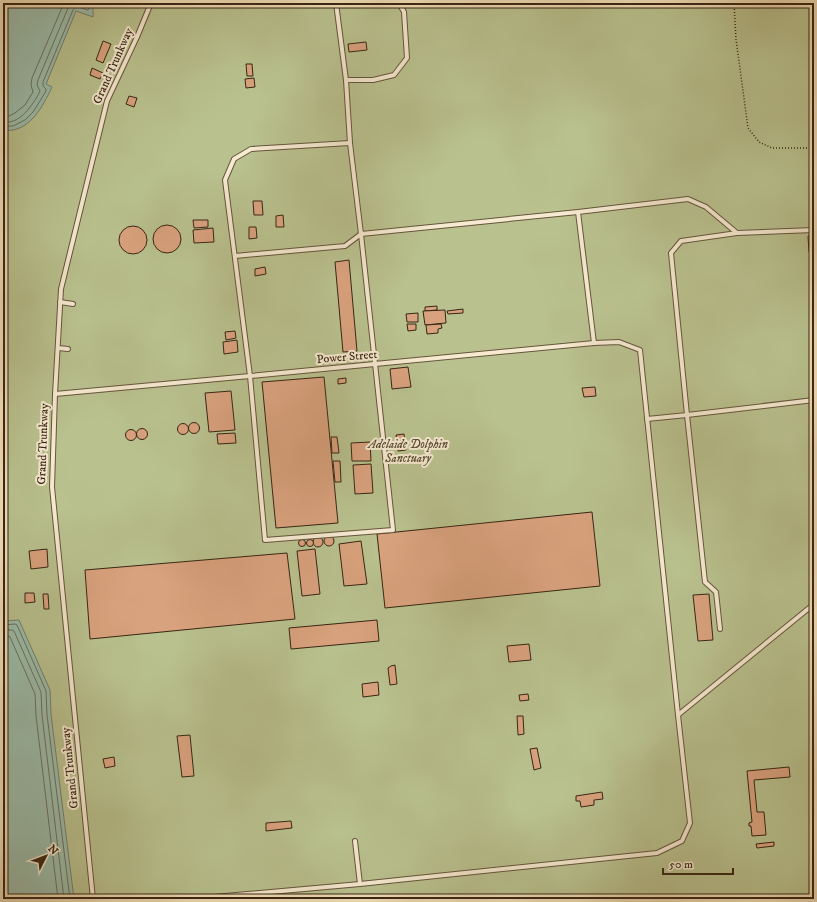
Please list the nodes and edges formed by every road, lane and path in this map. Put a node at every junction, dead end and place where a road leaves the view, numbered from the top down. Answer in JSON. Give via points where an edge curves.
{"nodes":[{"id":1,"x":150,"y":3,"type":"edge"},
{"id":2,"x":237,"y":3,"type":"edge"},
{"id":3,"x":336,"y":3,"type":"edge"},
{"id":4,"x":399,"y":3,"type":"edge"},
{"id":5,"x":734,"y":3,"type":"edge"},
{"id":6,"x":223,"y":4,"type":"dead end"},
{"id":7,"x":346,"y":80,"type":"junction"},
{"id":8,"x":350,"y":143,"type":"junction"},
{"id":9,"x":814,"y":148,"type":"edge"},
{"id":10,"x":578,"y":212,"type":"junction"},
{"id":11,"x":814,"y":230,"type":"edge"},
{"id":12,"x":737,"y":233,"type":"junction"},
{"id":13,"x":361,"y":234,"type":"junction"},
{"id":14,"x":235,"y":256,"type":"junction"},
{"id":15,"x":60,"y":302,"type":"junction"},
{"id":16,"x":73,"y":304,"type":"dead end"},
{"id":17,"x":594,"y":343,"type":"junction"},
{"id":18,"x":58,"y":348,"type":"junction"},
{"id":19,"x":68,"y":349,"type":"dead end"},
{"id":20,"x":374,"y":364,"type":"junction"},
{"id":21,"x":250,"y":376,"type":"junction"},
{"id":22,"x":55,"y":394,"type":"junction"},
{"id":23,"x":814,"y":400,"type":"edge"},
{"id":24,"x":687,"y":415,"type":"junction"},
{"id":25,"x":647,"y":419,"type":"junction"},
{"id":26,"x":814,"y":604,"type":"edge"},
{"id":27,"x":720,"y":629,"type":"dead end"},
{"id":28,"x":678,"y":715,"type":"junction"},
{"id":29,"x":355,"y":841,"type":"dead end"},
{"id":30,"x":360,"y":884,"type":"junction"},
{"id":31,"x":93,"y":899,"type":"edge"},
{"id":32,"x":191,"y":899,"type":"edge"}],
"edges":[{"from":1,"to":15,"type":"lane","name":"Grand Trunkway","via":[[137,37],[106,101]]},
{"from":2,"to":6,"type":"lane"},
{"from":3,"to":7,"type":"lane"},
{"from":4,"to":7,"type":"lane","via":[[404,12],[407,58],[394,75],[373,80]]},
{"from":5,"to":9,"type":"path","via":[[736,39],[748,128],[759,142],[772,148]]},
{"from":7,"to":8,"type":"lane"},
{"from":8,"to":13,"type":"lane"},
{"from":8,"to":14,"type":"lane","via":[[250,149],[234,159],[225,180]]},
{"from":10,"to":12,"type":"lane","via":[[688,199],[706,207]]},
{"from":10,"to":13,"type":"lane"},
{"from":10,"to":17,"type":"lane"},
{"from":11,"to":12,"type":"lane"},
{"from":12,"to":24,"type":"lane","via":[[681,241],[671,253]]},
{"from":13,"to":14,"type":"lane","via":[[345,246]]},
{"from":13,"to":20,"type":"lane"},
{"from":14,"to":21,"type":"lane"},
{"from":15,"to":16,"type":"lane"},
{"from":15,"to":18,"type":"lane","name":"Grand Trunkway"},
{"from":17,"to":20,"type":"lane","name":"Power Street"},
{"from":17,"to":25,"type":"lane","name":"Power Street","via":[[619,342],[640,350]]},
{"from":18,"to":19,"type":"lane"},
{"from":18,"to":22,"type":"lane","name":"Grand Trunkway"},
{"from":20,"to":21,"type":"lane","name":"Power Street"},
{"from":20,"to":21,"type":"lane","via":[[393,530],[265,540]]},
{"from":21,"to":22,"type":"lane","name":"Power Street"},
{"from":22,"to":31,"type":"lane","name":"Grand Trunkway","via":[[52,487]]},
{"from":23,"to":24,"type":"lane"},
{"from":24,"to":25,"type":"lane"},
{"from":24,"to":27,"type":"lane","via":[[705,582],[716,592]]},
{"from":25,"to":28,"type":"lane"},
{"from":26,"to":28,"type":"lane"},
{"from":28,"to":30,"type":"lane","via":[[690,823],[682,841],[657,853]]},
{"from":29,"to":30,"type":"lane"},
{"from":30,"to":32,"type":"lane"}]}
